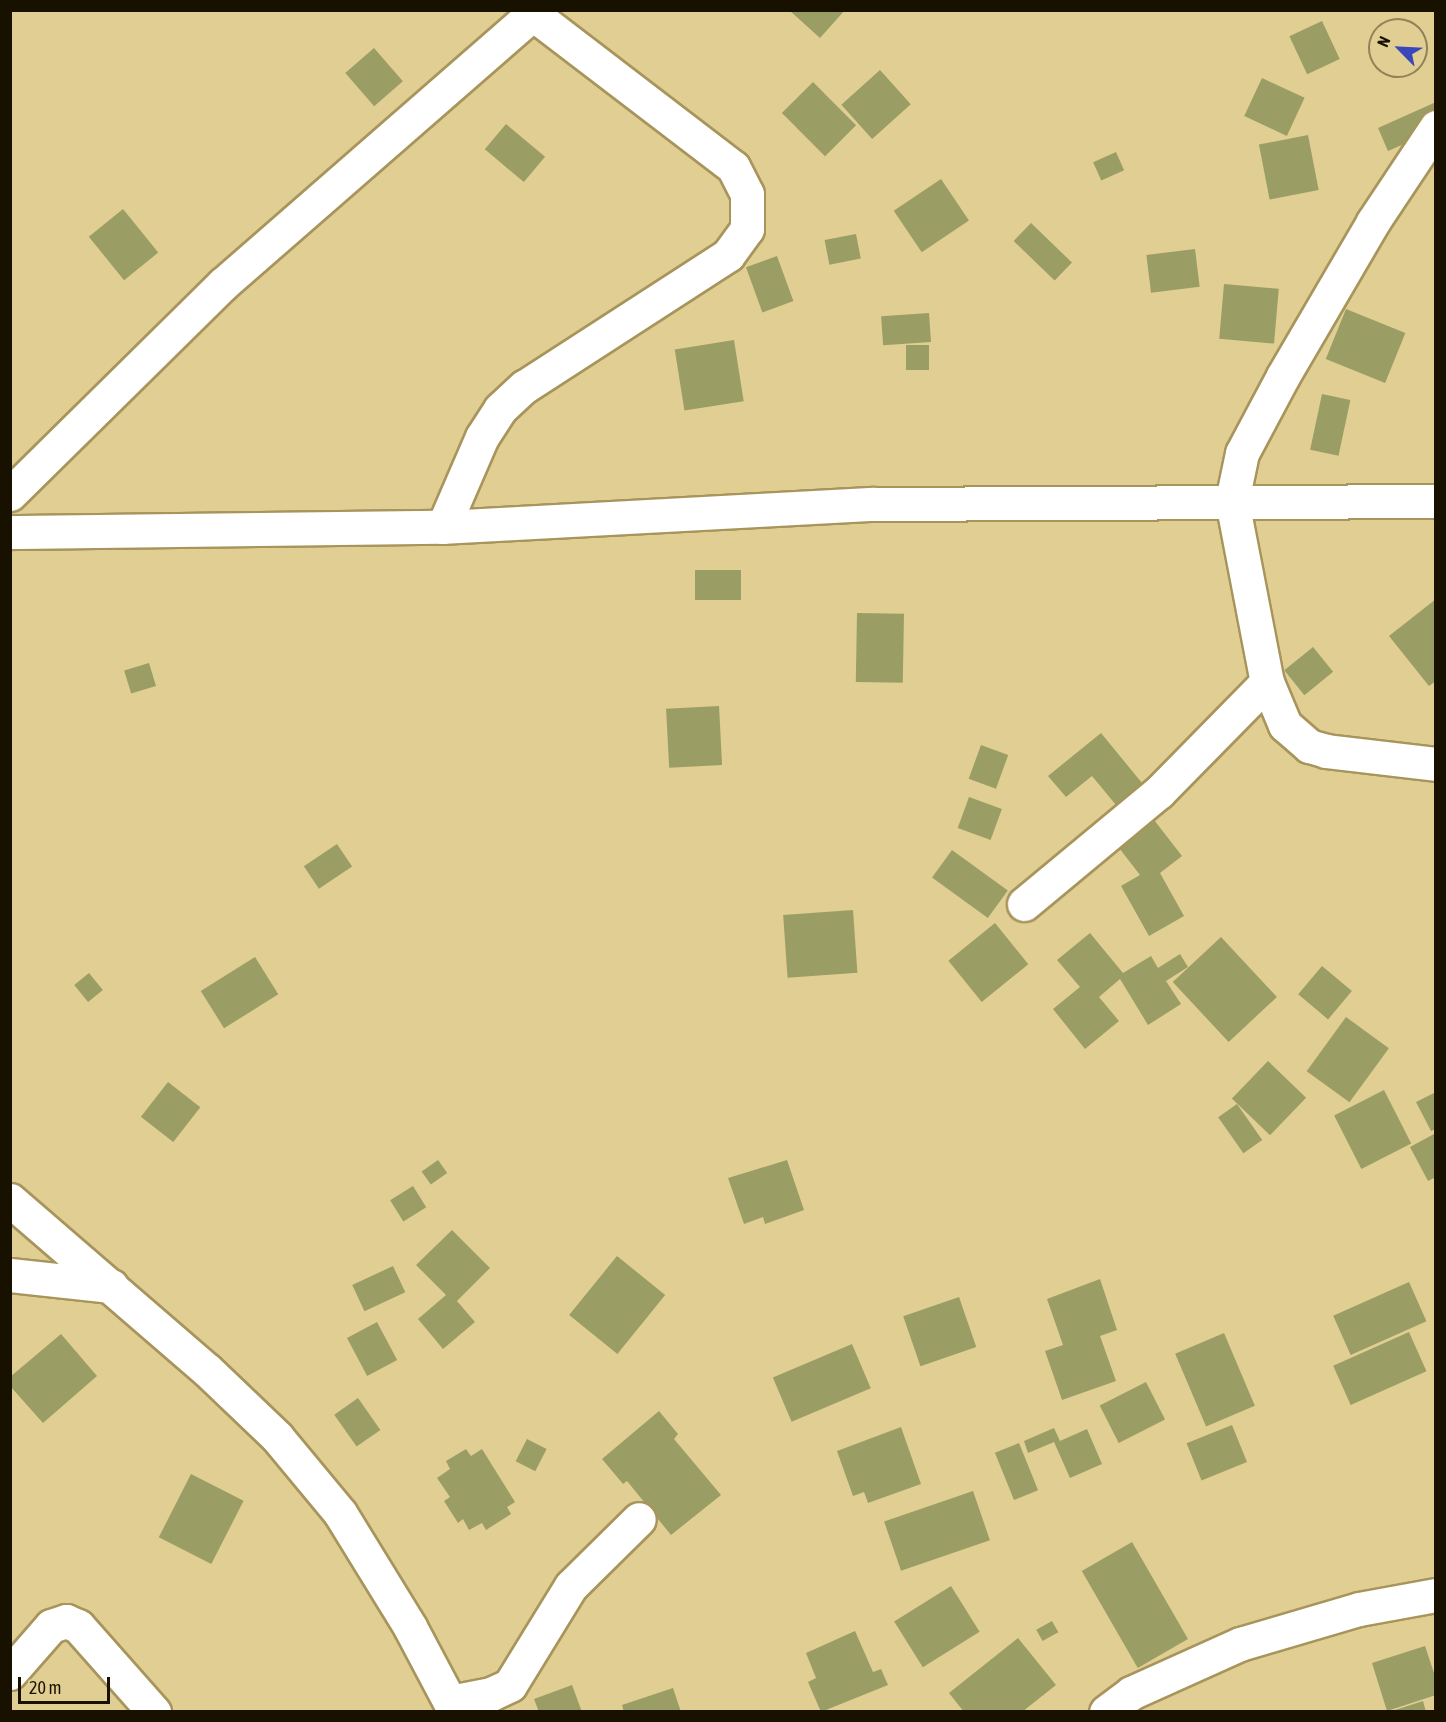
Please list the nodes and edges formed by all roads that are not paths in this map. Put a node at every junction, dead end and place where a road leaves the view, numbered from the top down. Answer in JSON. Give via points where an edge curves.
{"nodes":[{"id":1,"x":535,"y":12,"type":"edge"},
{"id":2,"x":1436,"y":127,"type":"edge"},
{"id":3,"x":10,"y":494,"type":"edge"},
{"id":4,"x":1232,"y":501,"type":"junction"},
{"id":5,"x":1436,"y":501,"type":"edge"},
{"id":6,"x":443,"y":527,"type":"junction"},
{"id":7,"x":10,"y":532,"type":"edge"},
{"id":8,"x":1267,"y":682,"type":"junction"},
{"id":9,"x":1436,"y":764,"type":"edge"},
{"id":10,"x":1024,"y":904,"type":"dead end"},
{"id":11,"x":10,"y":1200,"type":"edge"},
{"id":12,"x":10,"y":1275,"type":"edge"},
{"id":13,"x":111,"y":1286,"type":"junction"},
{"id":14,"x":639,"y":1519,"type":"dead end"},
{"id":15,"x":1436,"y":1595,"type":"edge"},
{"id":16,"x":10,"y":1673,"type":"edge"},
{"id":17,"x":452,"y":1707,"type":"edge"},
{"id":18,"x":154,"y":1712,"type":"edge"},
{"id":19,"x":1106,"y":1712,"type":"edge"}],
"edges":[{"from":1,"to":3,"type":"street","via":[[223,284]]},
{"from":1,"to":6,"type":"street","via":[[733,167],[747,194],[747,229],[728,255],[524,387],[500,409],[482,437]]},
{"from":2,"to":4,"type":"street","via":[[1373,222],[1283,375],[1242,453]]},
{"from":4,"to":5,"type":"street"},
{"from":4,"to":6,"type":"street","via":[[871,504]]},
{"from":4,"to":8,"type":"street"},
{"from":6,"to":7,"type":"street"},
{"from":8,"to":9,"type":"street","via":[[1285,725],[1308,746]]},
{"from":8,"to":10,"type":"street","via":[[1159,792]]},
{"from":11,"to":13,"type":"street"},
{"from":12,"to":13,"type":"street"},
{"from":13,"to":17,"type":"street","via":[[277,1437],[340,1513]]},
{"from":14,"to":17,"type":"street","via":[[571,1586],[510,1685]]},
{"from":15,"to":19,"type":"street","via":[[1359,1609],[1240,1644],[1131,1693]]},
{"from":16,"to":18,"type":"street","via":[[51,1626],[66,1621],[78,1626]]}]}
